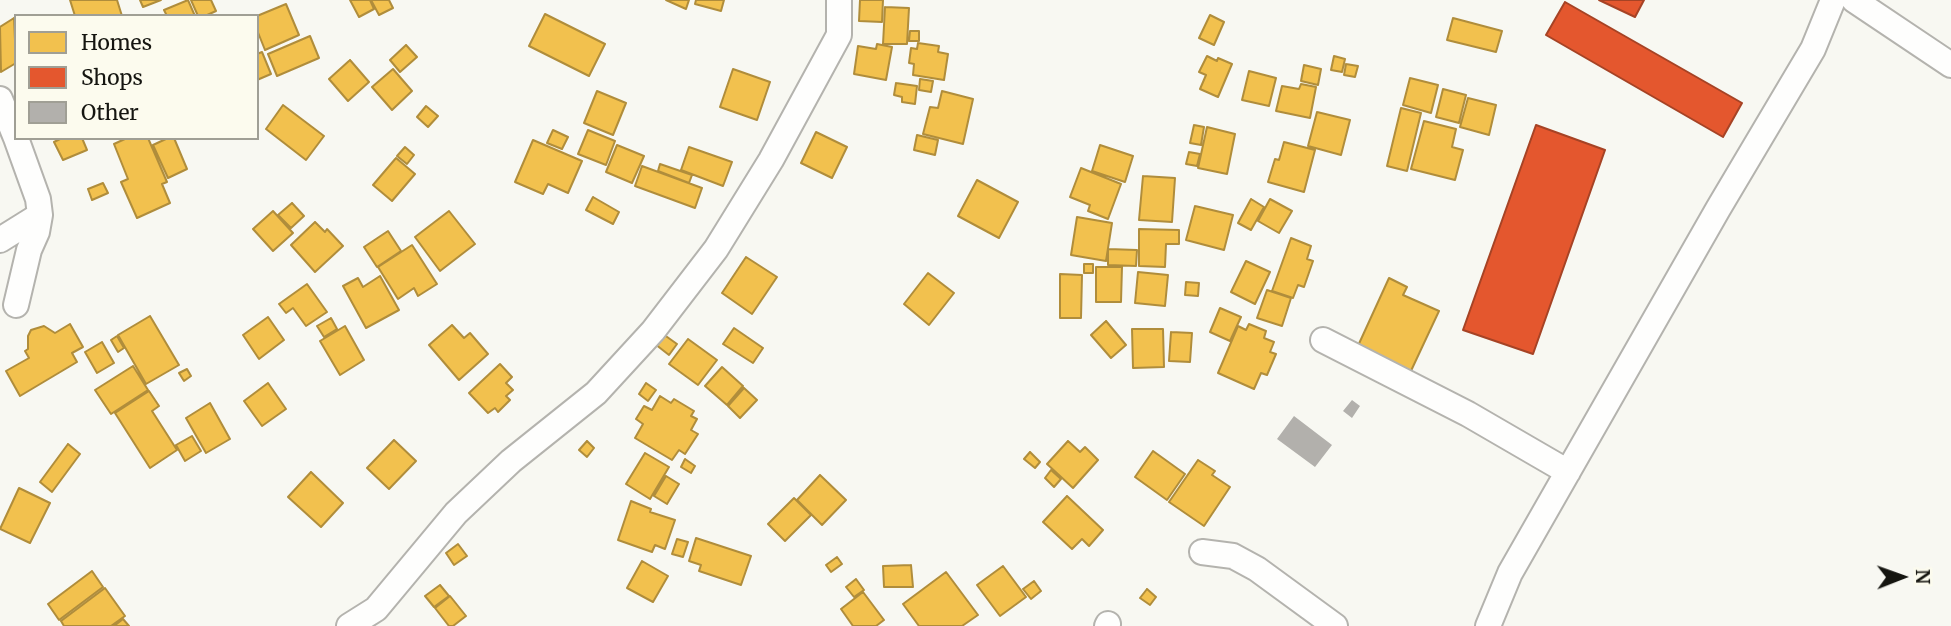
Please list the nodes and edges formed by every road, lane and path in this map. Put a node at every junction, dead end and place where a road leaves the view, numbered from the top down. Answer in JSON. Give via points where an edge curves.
{"nodes":[{"id":1,"x":839,"y":0,"type":"edge"},
{"id":2,"x":1833,"y":0,"type":"edge"},
{"id":3,"x":1854,"y":0,"type":"edge"},
{"id":4,"x":1951,"y":65,"type":"edge"},
{"id":5,"x":0,"y":99,"type":"edge"},
{"id":6,"x":14,"y":133,"type":"edge"},
{"id":7,"x":17,"y":140,"type":"edge"},
{"id":8,"x":40,"y":215,"type":"junction"},
{"id":9,"x":0,"y":240,"type":"edge"},
{"id":10,"x":16,"y":305,"type":"dead end"},
{"id":11,"x":1323,"y":340,"type":"dead end"},
{"id":12,"x":1568,"y":472,"type":"junction"},
{"id":13,"x":1202,"y":552,"type":"dead end"},
{"id":14,"x":349,"y":626,"type":"edge"},
{"id":15,"x":1335,"y":626,"type":"edge"},
{"id":16,"x":1488,"y":626,"type":"edge"}],
"edges":[{"from":1,"to":14,"type":"street","via":[[839,35],[771,160],[716,248],[653,331],[596,393],[511,461],[456,513],[376,609]]},
{"from":2,"to":12,"type":"street","via":[[1813,49]]},
{"from":3,"to":4,"type":"street"},
{"from":5,"to":6,"type":"street"},
{"from":7,"to":8,"type":"street"},
{"from":8,"to":9,"type":"street"},
{"from":8,"to":10,"type":"street"},
{"from":11,"to":12,"type":"street","via":[[1468,414]]},
{"from":12,"to":16,"type":"street","via":[[1510,573]]},
{"from":13,"to":15,"type":"street","via":[[1233,556],[1257,569]]}]}
